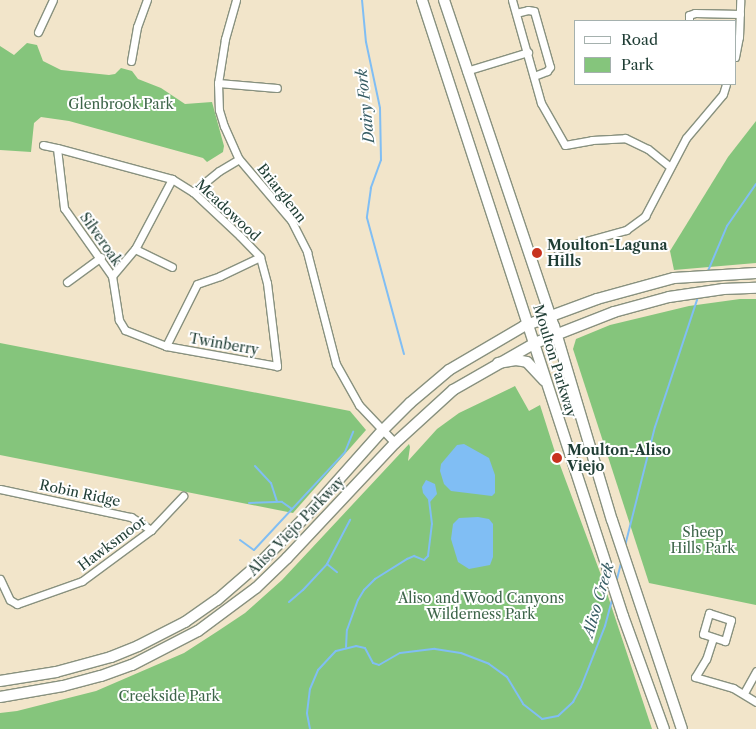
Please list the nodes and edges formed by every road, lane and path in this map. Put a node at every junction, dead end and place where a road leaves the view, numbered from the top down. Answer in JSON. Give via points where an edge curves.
{"nodes":[{"id":1,"x":53,"y":0,"type":"edge"},
{"id":2,"x":147,"y":0,"type":"edge"},
{"id":3,"x":236,"y":0,"type":"edge"},
{"id":4,"x":422,"y":0,"type":"edge"},
{"id":5,"x":444,"y":0,"type":"edge"},
{"id":6,"x":512,"y":0,"type":"edge"},
{"id":7,"x":740,"y":0,"type":"edge"},
{"id":8,"x":516,"y":13,"type":"junction"},
{"id":9,"x":740,"y":14,"type":"junction"},
{"id":10,"x":689,"y":20,"type":"edge"},
{"id":11,"x":38,"y":32,"type":"dead end"},
{"id":12,"x":737,"y":37,"type":"edge"},
{"id":13,"x":528,"y":52,"type":"junction"},
{"id":14,"x":131,"y":61,"type":"dead end"},
{"id":15,"x":466,"y":71,"type":"junction"},
{"id":16,"x":534,"y":76,"type":"junction"},
{"id":17,"x":218,"y":82,"type":"junction"},
{"id":18,"x":726,"y":85,"type":"edge"},
{"id":19,"x":277,"y":88,"type":"dead end"},
{"id":20,"x":43,"y":145,"type":"dead end"},
{"id":21,"x":57,"y":148,"type":"junction"},
{"id":22,"x":239,"y":159,"type":"junction"},
{"id":23,"x":670,"y":167,"type":"junction"},
{"id":24,"x":172,"y":179,"type":"junction"},
{"id":25,"x":193,"y":192,"type":"junction"},
{"id":26,"x":134,"y":249,"type":"junction"},
{"id":27,"x":557,"y":249,"type":"dead end"},
{"id":28,"x":101,"y":257,"type":"junction"},
{"id":29,"x":260,"y":257,"type":"junction"},
{"id":30,"x":172,"y":267,"type":"dead end"},
{"id":31,"x":756,"y":273,"type":"edge"},
{"id":32,"x":112,"y":276,"type":"junction"},
{"id":33,"x":67,"y":282,"type":"dead end"},
{"id":34,"x":756,"y":288,"type":"edge"},
{"id":35,"x":551,"y":318,"type":"junction"},
{"id":36,"x":529,"y":324,"type":"junction"},
{"id":37,"x":556,"y":334,"type":"junction"},
{"id":38,"x":535,"y":343,"type":"junction"},
{"id":39,"x":166,"y":346,"type":"junction"},
{"id":40,"x":498,"y":363,"type":"junction"},
{"id":41,"x":277,"y":366,"type":"joint"},
{"id":42,"x":547,"y":383,"type":"junction"},
{"id":43,"x":382,"y":431,"type":"junction"},
{"id":44,"x":395,"y":443,"type":"junction"},
{"id":45,"x":0,"y":489,"type":"edge"},
{"id":46,"x":183,"y":496,"type":"dead end"},
{"id":47,"x":152,"y":530,"type":"junction"},
{"id":48,"x":0,"y":579,"type":"edge"},
{"id":49,"x":713,"y":638,"type":"junction"},
{"id":50,"x":756,"y":671,"type":"edge"},
{"id":51,"x":0,"y":681,"type":"edge"},
{"id":52,"x":744,"y":693,"type":"junction"},
{"id":53,"x":0,"y":698,"type":"edge"},
{"id":54,"x":756,"y":702,"type":"edge"},
{"id":55,"x":664,"y":729,"type":"edge"},
{"id":56,"x":682,"y":729,"type":"edge"}],
"edges":[{"from":1,"to":11,"type":"street"},
{"from":2,"to":14,"type":"street","via":[[137,27]]},
{"from":3,"to":17,"type":"street","name":"Briarglenn"},
{"from":4,"to":36,"type":"main road","name":"Moulton Parkway"},
{"from":5,"to":15,"type":"main road","name":"Moulton Parkway"},
{"from":6,"to":8,"type":"street"},
{"from":7,"to":9,"type":"street"},
{"from":8,"to":13,"type":"street"},
{"from":8,"to":16,"type":"street","via":[[534,11],[550,67]]},
{"from":9,"to":10,"type":"street","via":[[695,13],[689,15]]},
{"from":9,"to":12,"type":"street"},
{"from":13,"to":15,"type":"street"},
{"from":13,"to":16,"type":"street"},
{"from":15,"to":35,"type":"main road","name":"Moulton Parkway"},
{"from":16,"to":23,"type":"street","via":[[541,103],[565,145],[625,138],[648,149]]},
{"from":17,"to":19,"type":"street"},
{"from":17,"to":22,"type":"street","name":"Briarglenn","via":[[219,110]]},
{"from":18,"to":23,"type":"street","via":[[723,94],[686,138]]},
{"from":20,"to":21,"type":"street","name":"Meadowood"},
{"from":21,"to":24,"type":"street","name":"Meadowood"},
{"from":21,"to":28,"type":"street","name":"Silveroak","via":[[64,208]]},
{"from":22,"to":25,"type":"street"},
{"from":22,"to":43,"type":"street","name":"Briarglenn","via":[[291,220],[307,252],[336,364],[359,405]]},
{"from":23,"to":27,"type":"street","via":[[645,216],[637,223],[626,230]]},
{"from":24,"to":25,"type":"street","name":"Meadowood"},
{"from":24,"to":26,"type":"street"},
{"from":25,"to":29,"type":"street","name":"Meadowood"},
{"from":26,"to":30,"type":"street"},
{"from":26,"to":32,"type":"street"},
{"from":28,"to":32,"type":"street","name":"Silveroak"},
{"from":28,"to":33,"type":"street"},
{"from":29,"to":39,"type":"street","via":[[197,284]]},
{"from":29,"to":41,"type":"street","name":"Meadowood","via":[[267,283]]},
{"from":31,"to":35,"type":"main road","name":"Aliso Viejo Parkway","via":[[678,277],[597,299]]},
{"from":32,"to":39,"type":"street","name":"Silveroak","via":[[119,320],[125,330]]},
{"from":34,"to":37,"type":"main road","name":"Aliso Viejo Parkway","via":[[668,297],[614,312]]},
{"from":35,"to":36,"type":"main road","name":"Aliso Viejo Parkway"},
{"from":35,"to":37,"type":"main road","name":"Moulton Parkway"},
{"from":36,"to":38,"type":"main road","name":"Moulton Parkway"},
{"from":36,"to":43,"type":"main road","name":"Aliso Viejo Parkway","via":[[448,370]]},
{"from":37,"to":38,"type":"main road","name":"Aliso Viejo Parkway"},
{"from":37,"to":56,"type":"main road","name":"Moulton Parkway","via":[[612,520]]},
{"from":38,"to":40,"type":"main road","name":"Aliso Viejo Parkway"},
{"from":38,"to":42,"type":"main road","name":"Moulton Parkway"},
{"from":39,"to":41,"type":"street","name":"Twinberry"},
{"from":40,"to":42,"type":"main road","via":[[527,362]]},
{"from":40,"to":44,"type":"main road","name":"Aliso Viejo Parkway","via":[[453,390]]},
{"from":42,"to":55,"type":"main road","name":"Moulton Parkway","via":[[623,616]]},
{"from":43,"to":44,"type":"street","name":"Briarglenn"},
{"from":43,"to":51,"type":"main road","name":"Aliso Viejo Parkway","via":[[263,560],[217,600],[185,622],[110,657],[56,672]]},
{"from":44,"to":53,"type":"main road","name":"Aliso Viejo Parkway","via":[[262,582],[198,631],[166,649],[101,676]]},
{"from":45,"to":47,"type":"street","name":"Robin Ridge","via":[[131,516]]},
{"from":46,"to":47,"type":"street","name":"Hawksmoor"},
{"from":47,"to":48,"type":"street","name":"Hawksmoor","via":[[82,582],[16,604],[10,600]]},
{"from":49,"to":49,"type":"street","via":[[725,642],[732,620],[709,613],[702,634]]},
{"from":49,"to":52,"type":"street","via":[[695,678]]},
{"from":50,"to":52,"type":"street"},
{"from":52,"to":54,"type":"street"}]}
